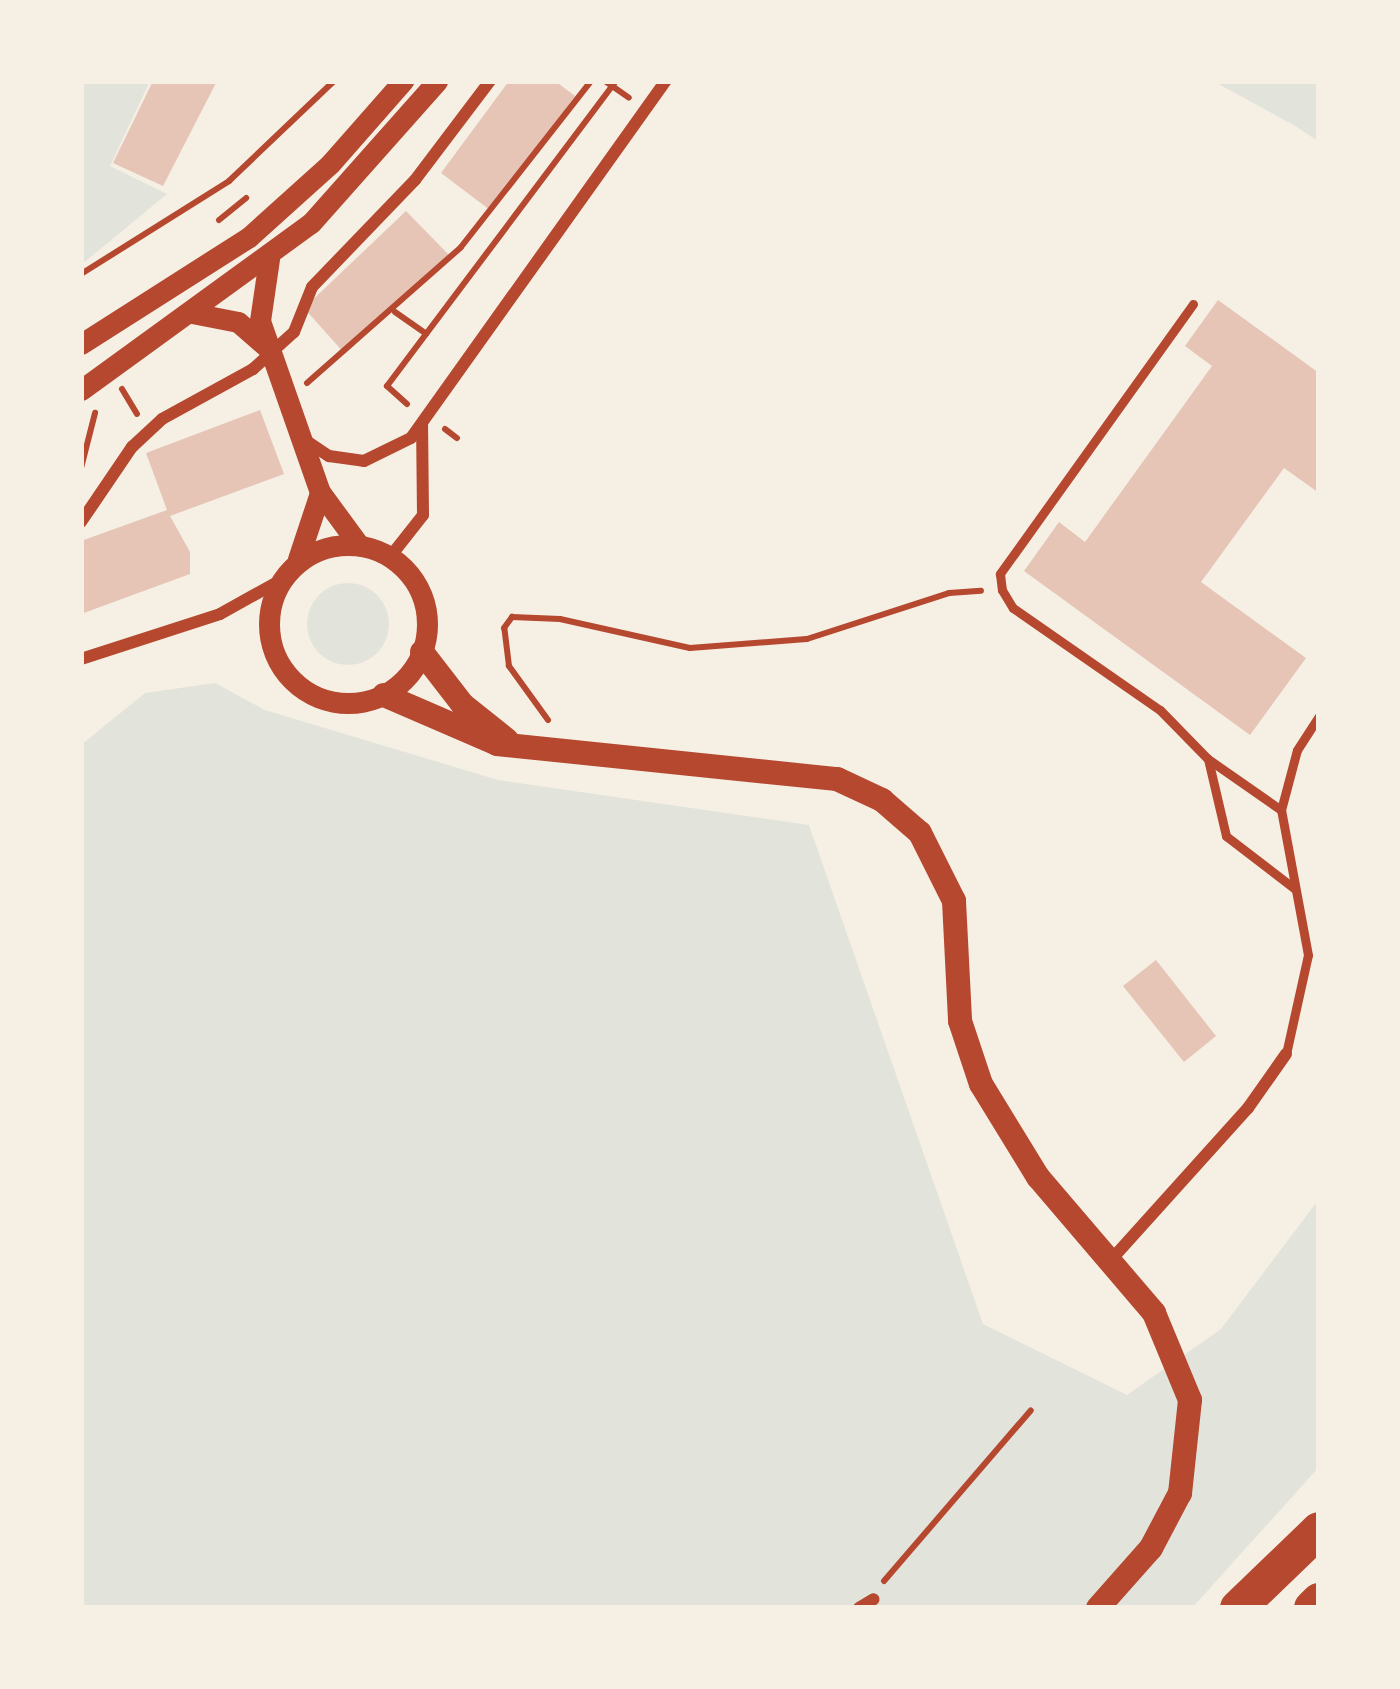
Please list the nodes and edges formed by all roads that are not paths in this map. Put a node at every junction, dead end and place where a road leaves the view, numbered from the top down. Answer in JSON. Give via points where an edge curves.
{"nodes":[{"id":1,"x":403,"y":81,"type":"edge"},
{"id":2,"x":437,"y":81,"type":"edge"},
{"id":3,"x":490,"y":81,"type":"edge"},
{"id":4,"x":666,"y":81,"type":"edge"},
{"id":5,"x":269,"y":259,"type":"junction"},
{"id":6,"x":1192,"y":304,"type":"dead end"},
{"id":7,"x":192,"y":313,"type":"junction"},
{"id":8,"x":81,"y":344,"type":"edge"},
{"id":9,"x":271,"y":353,"type":"junction"},
{"id":10,"x":81,"y":390,"type":"edge"},
{"id":11,"x":422,"y":424,"type":"junction"},
{"id":12,"x":300,"y":436,"type":"junction"},
{"id":13,"x":320,"y":493,"type":"junction"},
{"id":14,"x":81,"y":522,"type":"edge"},
{"id":15,"x":359,"y":545,"type":"junction"},
{"id":16,"x":391,"y":557,"type":"junction"},
{"id":17,"x":288,"y":573,"type":"junction"},
{"id":18,"x":422,"y":652,"type":"junction"},
{"id":19,"x":81,"y":659,"type":"edge"},
{"id":20,"x":385,"y":694,"type":"junction"},
{"id":21,"x":1319,"y":716,"type":"edge"},
{"id":22,"x":520,"y":748,"type":"junction"},
{"id":23,"x":1208,"y":759,"type":"junction"},
{"id":24,"x":1281,"y":810,"type":"junction"},
{"id":25,"x":1295,"y":889,"type":"junction"},
{"id":26,"x":1286,"y":1054,"type":"joint"},
{"id":27,"x":1111,"y":1260,"type":"junction"},
{"id":28,"x":1319,"y":1530,"type":"edge"},
{"id":29,"x":874,"y":1599,"type":"road end"},
{"id":30,"x":1319,"y":1601,"type":"edge"},
{"id":31,"x":859,"y":1608,"type":"edge"},
{"id":32,"x":1098,"y":1608,"type":"edge"},
{"id":33,"x":1238,"y":1608,"type":"edge"},
{"id":34,"x":1312,"y":1608,"type":"edge"}],
"edges":[{"from":1,"to":8,"type":"street","via":[[330,164],[249,237]]},
{"from":2,"to":5,"type":"street","via":[[352,184]]},
{"from":3,"to":9,"type":"street","via":[[415,180],[312,287],[294,332]]},
{"from":4,"to":11,"type":"street"},
{"from":5,"to":7,"type":"street"},
{"from":5,"to":9,"type":"street","via":[[259,304]]},
{"from":6,"to":23,"type":"lane","via":[[1000,574],[1013,608],[1160,710]]},
{"from":7,"to":9,"type":"street","via":[[238,322]]},
{"from":7,"to":10,"type":"street","via":[[108,363]]},
{"from":9,"to":12,"type":"street"},
{"from":9,"to":14,"type":"street","via":[[162,419],[132,447]]},
{"from":11,"to":12,"type":"street","via":[[397,449],[364,460],[328,456]]},
{"from":11,"to":16,"type":"street","via":[[423,515]]},
{"from":12,"to":13,"type":"street"},
{"from":13,"to":15,"type":"street"},
{"from":13,"to":17,"type":"street","via":[[314,530]]},
{"from":15,"to":16,"type":"street"},
{"from":15,"to":17,"type":"street","via":[[325,548]]},
{"from":16,"to":18,"type":"street","via":[[423,599]]},
{"from":17,"to":19,"type":"street","via":[[220,614]]},
{"from":17,"to":20,"type":"street","via":[[270,640],[288,678],[344,704]]},
{"from":18,"to":20,"type":"street"},
{"from":18,"to":22,"type":"main road","via":[[463,705]]},
{"from":20,"to":22,"type":"main road","via":[[474,738]]},
{"from":21,"to":24,"type":"lane","via":[[1297,750]]},
{"from":22,"to":27,"type":"main road","via":[[825,776],[902,815],[935,854],[954,901],[960,1022],[981,1084],[1038,1177]]},
{"from":23,"to":24,"type":"lane"},
{"from":23,"to":25,"type":"lane","via":[[1226,836]]},
{"from":24,"to":25,"type":"lane"},
{"from":25,"to":26,"type":"lane","via":[[1308,956]]},
{"from":26,"to":27,"type":"street","via":[[1248,1108]]},
{"from":27,"to":32,"type":"main road","via":[[1170,1340],[1191,1432],[1166,1522]]},
{"from":28,"to":33,"type":"highway"},
{"from":29,"to":31,"type":"street"},
{"from":30,"to":34,"type":"highway"}]}
